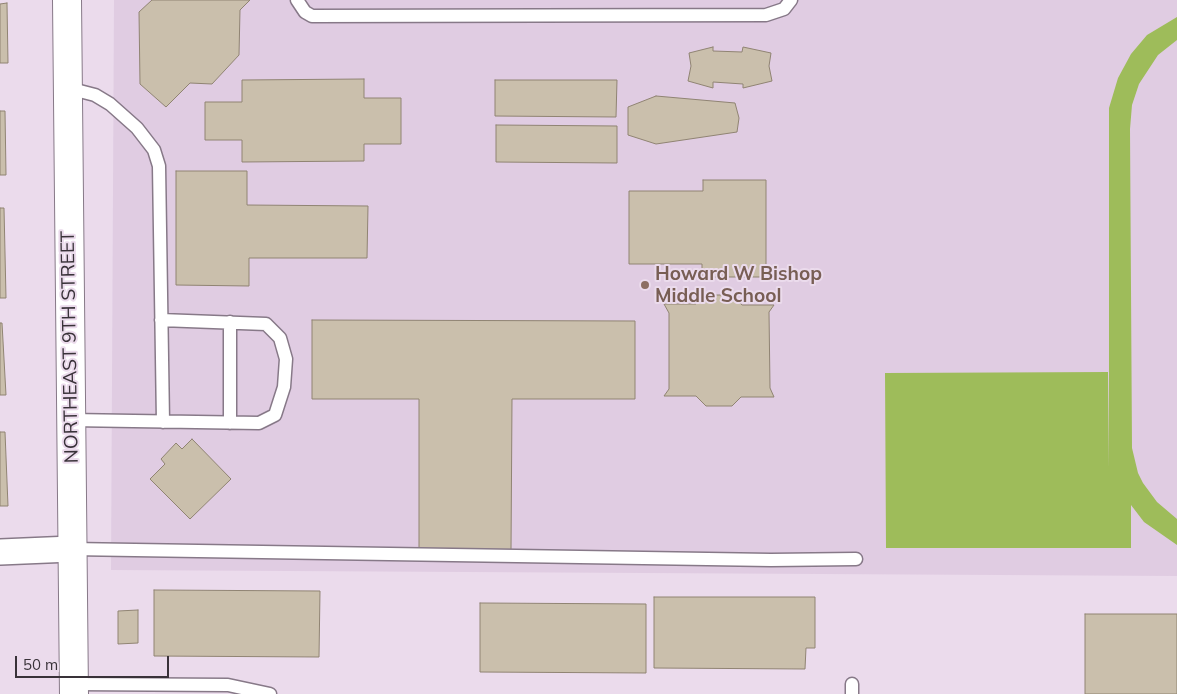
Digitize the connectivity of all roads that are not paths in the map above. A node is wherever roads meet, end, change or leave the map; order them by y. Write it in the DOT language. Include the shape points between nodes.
graph roads {
  1 [pos="67,0"];
  2 [pos="297,0"];
  3 [pos="791,0"];
  4 [pos="68,88"];
  5 [pos="161,320"];
  6 [pos="230,322"];
  7 [pos="71,420"];
  8 [pos="163,422"];
  9 [pos="230,423"];
  10 [pos="71,549"];
  11 [pos="0,552"];
  12 [pos="856,559"];
  13 [pos="74,689"];
  14 [pos="270,694"];
  1 -- 4 [label="street, NORTHEAST 9TH STREET"];
  2 -- 3 [label="lane" via="312,16 352,16 766,15 784,9"];
  4 -- 5 [label="lane" via="95,95 110,104 137,128 154,150 159,166"];
  4 -- 7 [label="street, NORTHEAST 9TH STREET"];
  5 -- 6 [label="lane"];
  5 -- 8 [label="lane"];
  6 -- 9 [label="lane"];
  6 -- 9 [label="lane" via="266,324 280,338 286,359 284,387 275,415 259,423"];
  7 -- 8 [label="lane"];
  7 -- 10 [label="street, NORTHEAST 9TH STREET"];
  8 -- 9 [label="lane"];
  10 -- 11 [label="street"];
  10 -- 12 [label="lane"];
  10 -- 13 [label="street, NORTHEAST 9TH STREET"];
  13 -- 14 [label="lane" via="228,685"];
}
